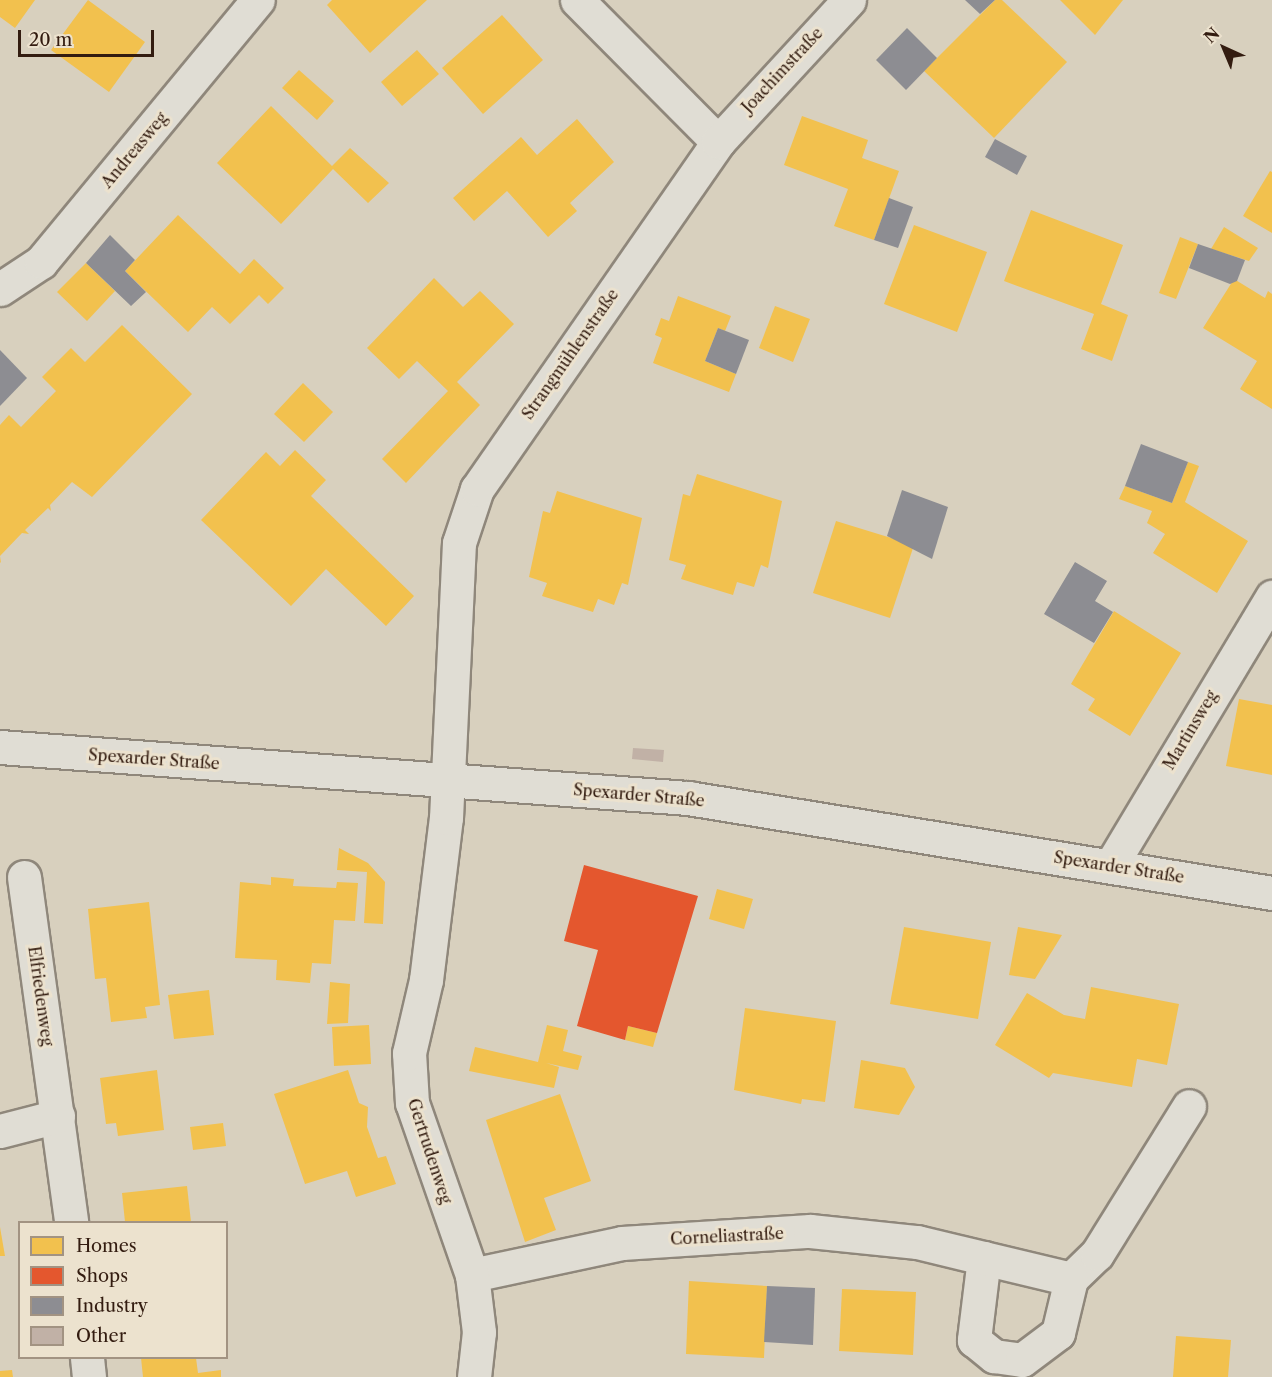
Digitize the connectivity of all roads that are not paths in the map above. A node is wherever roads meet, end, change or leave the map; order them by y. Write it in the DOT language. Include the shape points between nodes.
graph roads {
  1 [pos="258,0"];
  2 [pos="578,0"];
  3 [pos="849,0"];
  4 [pos="718,142"];
  5 [pos="0,289"];
  6 [pos="1272,597"];
  7 [pos="0,747"];
  8 [pos="449,780"];
  9 [pos="1111,865"];
  10 [pos="24,877"];
  11 [pos="1272,893"];
  12 [pos="1189,1106"];
  13 [pos="58,1116"];
  14 [pos="0,1131"];
  15 [pos="71,1221"];
  16 [pos="984,1258"];
  17 [pos="472,1275"];
  18 [pos="1071,1279"];
  19 [pos="87,1359"];
  20 [pos="89,1377"];
  21 [pos="474,1377"];
  1 -- 5 [label="street, Andreasweg" via="40,262"];
  2 -- 4 [label="street"];
  3 -- 4 [label="street, Joachimstraße"];
  4 -- 8 [label="street, Strangmühlenstraße" via="477,489 459,543"];
  6 -- 9 [label="street, Martinsweg"];
  7 -- 8 [label="street, Spexarder Straße"];
  8 -- 9 [label="street, Spexarder Straße" via="688,798"];
  8 -- 17 [label="street, Gertrudenweg" via="426,980 410,1063 412,1103"];
  9 -- 11 [label="street, Spexarder Straße"];
  10 -- 13 [label="street, Elfriedenweg"];
  12 -- 18 [label="street" via="1097,1254"];
  13 -- 14 [label="street"];
  13 -- 15 [label="street, Elfriedenweg"];
  16 -- 17 [label="street, Corneliastraße" via="917,1242 810,1231 622,1243"];
  16 -- 18 [label="street, Corneliastraße"];
  16 -- 18 [label="street" via="974,1340 994,1356 1022,1360 1058,1333"];
  17 -- 21 [label="street, Gertrudenweg" via="479,1332"];
  19 -- 20 [label="street"];
}
